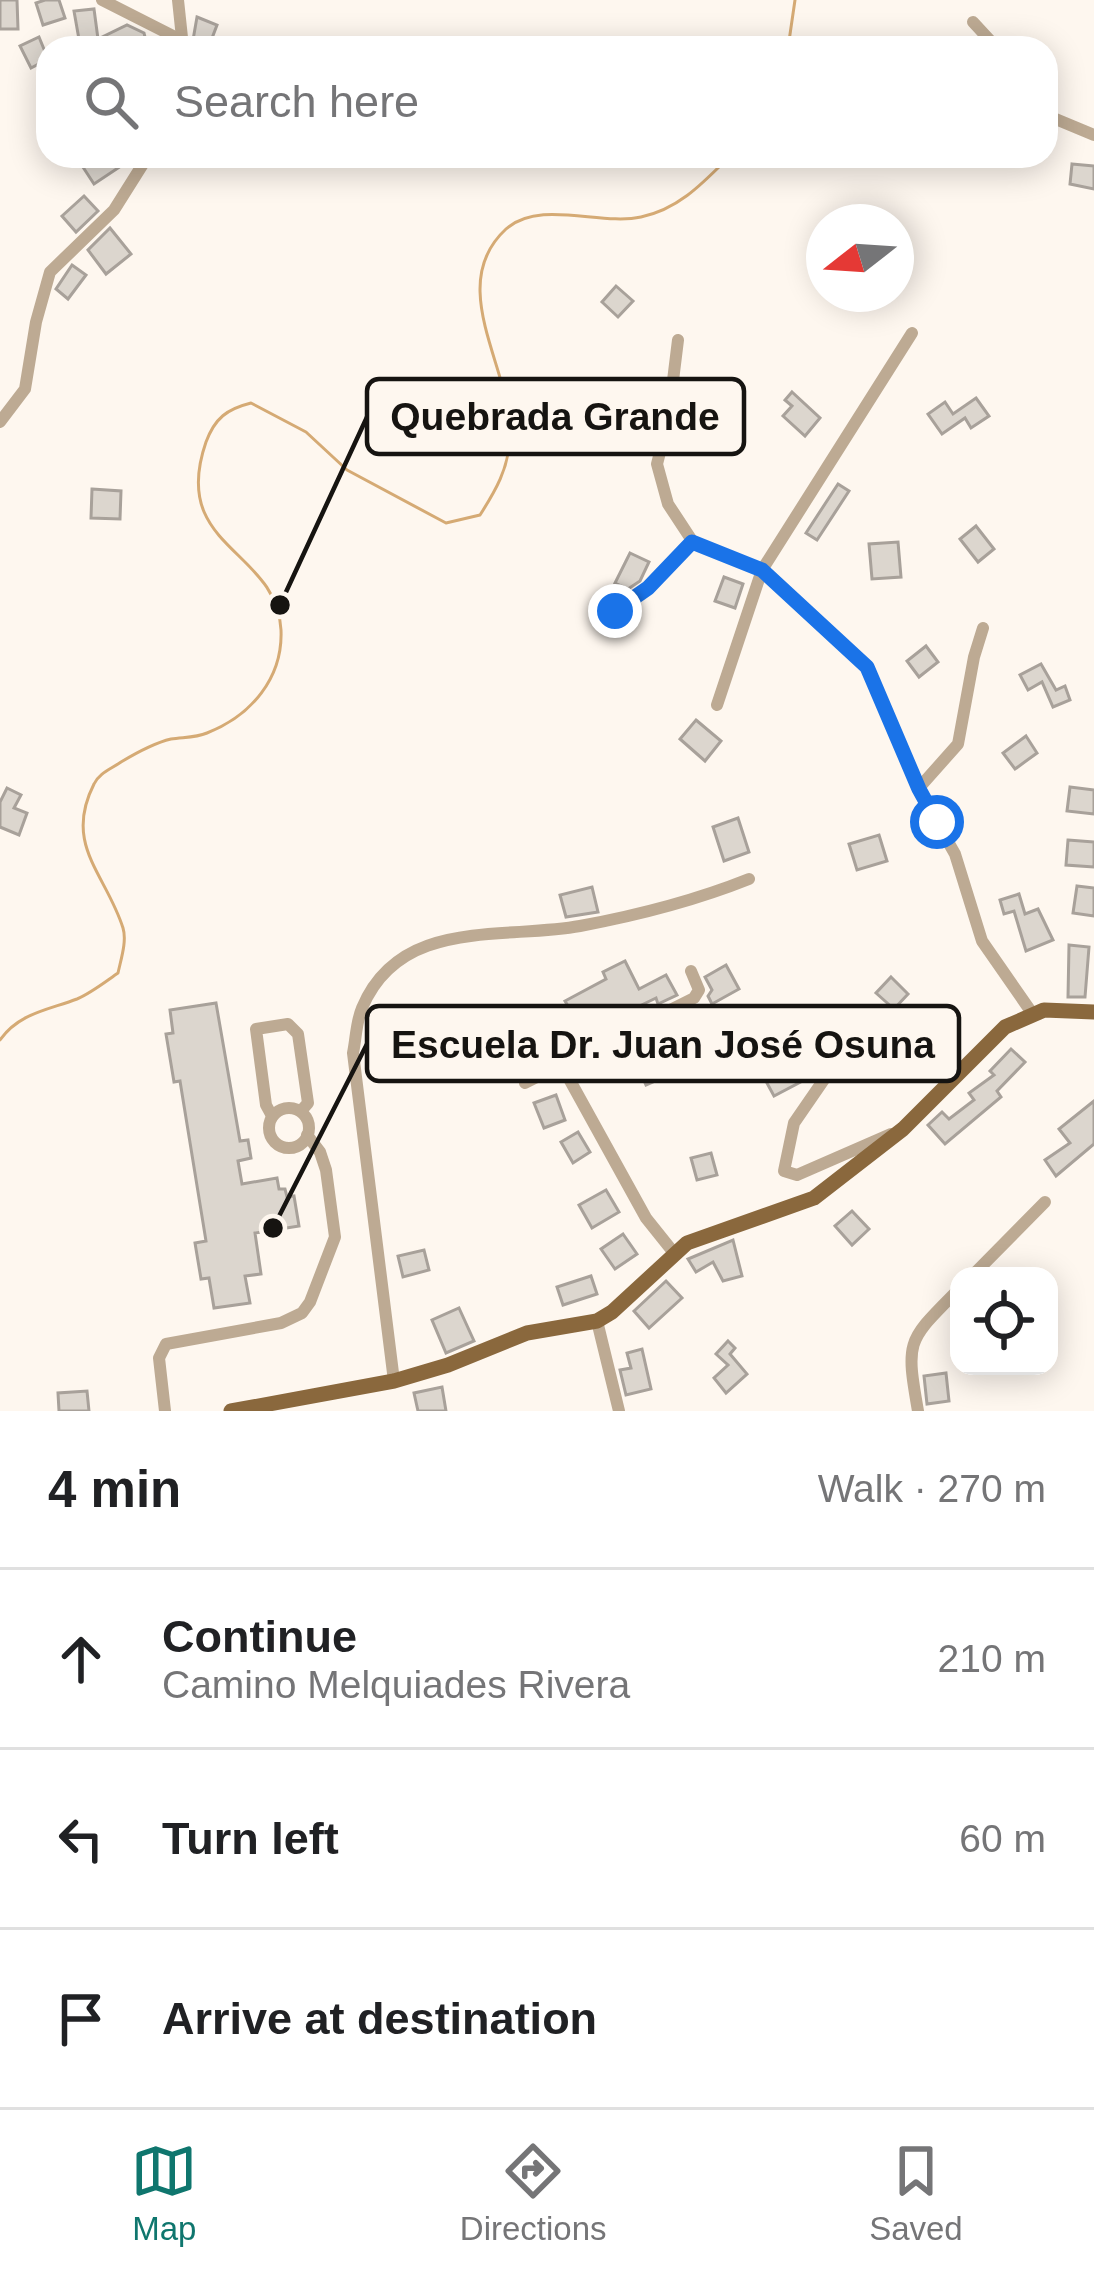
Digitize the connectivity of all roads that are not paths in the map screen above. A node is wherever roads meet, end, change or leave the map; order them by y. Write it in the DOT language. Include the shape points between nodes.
graph roads {
  1 [pos="101,0"];
  2 [pos="178,0"];
  3 [pos="973,22"];
  4 [pos="167,36"];
  5 [pos="182,36"];
  6 [pos="986,36"];
  7 [pos="1058,120"];
  8 [pos="1094,134"];
  9 [pos="140,168"];
  10 [pos="912,334"];
  11 [pos="678,340"];
  12 [pos="0,422"];
  13 [pos="692,542"];
  14 [pos="762,570"];
  15 [pos="615,611"];
  16 [pos="983,628"];
  17 [pos="718,705"];
  18 [pos="919,789"];
  19 [pos="748,879"];
  20 [pos="691,970"];
  21 [pos="1094,1012"];
  22 [pos="1032,1013"];
  23 [pos="856,1033"];
  24 [pos="562,1066"];
  25 [pos="525,1083"];
  26 [pos="301,1111"];
  27 [pos="272,1115"];
  28 [pos="903,1129"];
  29 [pos="307,1136"];
  30 [pos="1045,1202"];
  31 [pos="674,1253"];
  32 [pos="981,1267"];
  33 [pos="950,1298"];
  34 [pos="597,1321"];
  35 [pos="394,1381"];
  36 [pos="166,1411"];
  37 [pos="231,1411"];
  38 [pos="619,1411"];
  39 [pos="918,1411"];
  1 -- 4 [label="street"];
  2 -- 5 [label="street"];
  3 -- 6 [label="street"];
  7 -- 8 [label="street"];
  9 -- 12 [label="street" via="114,210 50,272 26,389"];
  10 -- 14 [label="street"];
  11 -- 13 [label="street" via="657,464 668,505"];
  13 -- 14 [label="street"];
  13 -- 15 [label="street"];
  14 -- 17 [label="street"];
  14 -- 18 [label="street" via="867,667"];
  16 -- 18 [label="street" via="958,744"];
  18 -- 22 [label="street" via="955,854 982,941"];
  19 -- 35 [label="street" via="688,903 576,927 444,938 403,957 374,987 360,1011 353,1053"];
  20 -- 24 [label="street" via="694,998"];
  21 -- 22 [label="main road"];
  22 -- 28 [label="main road" via="994,1036"];
  23 -- 28 [label="street" via="794,1123 784,1172"];
  24 -- 25 [label="street"];
  24 -- 31 [label="street" via="646,1218"];
  26 -- 27 [label="street"];
  26 -- 27 [label="street" via="308,1102 298,1034 287,1024 256,1029"];
  26 -- 29 [label="street"];
  27 -- 29 [label="street" via="277,1144 292,1148"];
  28 -- 31 [label="main road" via="814,1198 706,1233"];
  29 -- 36 [label="street" via="326,1170 335,1237 310,1303 281,1324 166,1344 159,1358"];
  30 -- 32 [label="street"];
  31 -- 34 [label="main road"];
  33 -- 39 [label="street" via="916,1333 909,1362"];
  34 -- 35 [label="main road" via="527,1333"];
  34 -- 38 [label="street"];
  35 -- 37 [label="main road"];
}
